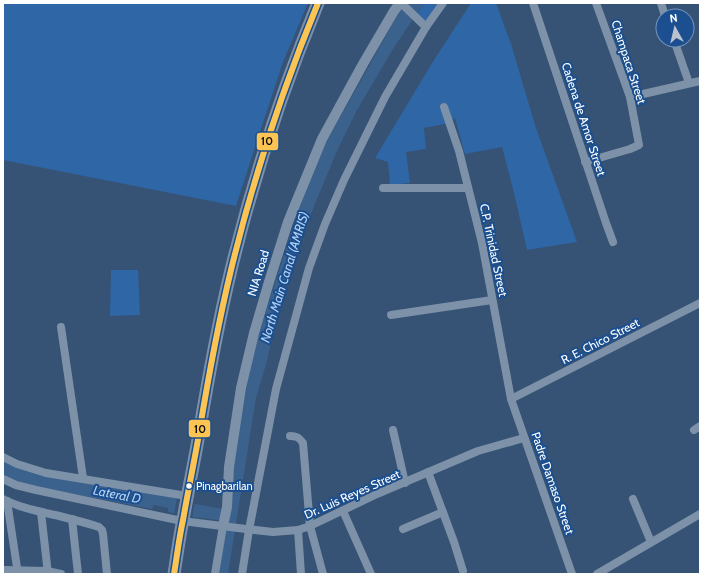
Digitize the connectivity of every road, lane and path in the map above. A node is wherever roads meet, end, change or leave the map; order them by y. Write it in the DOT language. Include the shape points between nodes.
graph roads {
  1 [pos="318,3"];
  2 [pos="443,3"];
  3 [pos="533,3"];
  4 [pos="596,3"];
  5 [pos="402,4"];
  6 [pos="426,27"];
  7 [pos="677,48"];
  8 [pos="700,81"];
  9 [pos="689,83"];
  10 [pos="630,97"];
  11 [pos="444,107"];
  12 [pos="585,162"];
  13 [pos="383,188"];
  14 [pos="468,188"];
  15 [pos="613,242"];
  16 [pos="492,300"];
  17 [pos="700,303"];
  18 [pos="391,315"];
  19 [pos="61,327"];
  20 [pos="511,399"];
  21 [pos="393,430"];
  22 [pos="290,436"];
  23 [pos="524,438"];
  24 [pos="3,457"];
  25 [pos="428,472"];
  26 [pos="83,478"];
  27 [pos="3,479"];
  28 [pos="405,483"];
  29 [pos="187,498"];
  30 [pos="633,499"];
  31 [pos="5,500"];
  32 [pos="343,511"];
  33 [pos="41,512"];
  34 [pos="443,512"];
  35 [pos="700,514"];
  36 [pos="183,518"];
  37 [pos="72,519"];
  38 [pos="227,526"];
  39 [pos="310,526"];
  40 [pos="403,529"];
  41 [pos="249,530"];
  42 [pos="298,530"];
  43 [pos="651,542"];
  44 [pos="3,570"];
  45 [pos="463,571"];
  46 [pos="18,572"];
  47 [pos="48,572"];
  48 [pos="61,574"];
  49 [pos="78,574"];
  50 [pos="107,574"];
  51 [pos="174,574"];
  52 [pos="215,574"];
  53 [pos="242,574"];
  54 [pos="301,574"];
  55 [pos="323,574"];
  56 [pos="370,574"];
  57 [pos="572,574"];
  58 [pos="597,574"];
  1 -- 29 [label="highway" via="280,100 246,212 231,269"];
  2 -- 6 [label="street"];
  3 -- 12 [label="street, Cadena de Amor Street"];
  4 -- 10 [label="street, Champaca Street"];
  5 -- 6 [label="street"];
  5 -- 38 [label="street, NIA Road" via="394,11 322,140 288,222 254,333 241,388 229,467"];
  6 -- 41 [label="street" via="385,97 347,174 309,268 276,389"];
  7 -- 9 [label="street"];
  8 -- 9 [label="street"];
  9 -- 10 [label="street"];
  10 -- 12 [label="street, Champaca Street" via="640,145"];
  11 -- 14 [label="street, C.P. Trinidad Street"];
  12 -- 15 [label="street, Cadena de Amor Street"];
  13 -- 14 [label="street"];
  14 -- 16 [label="street, C.P. Trinidad Street"];
  16 -- 18 [label="street"];
  16 -- 20 [label="street, C.P. Trinidad Street"];
  17 -- 20 [label="street, R. E. Chico Street"];
  19 -- 26 [label="street"];
  20 -- 23 [label="street, Padre Damaso Street"];
  21 -- 28 [label="street"];
  22 -- 39 [label="street" via="297,436 303,443"];
  23 -- 25 [label="street, Dr. Luis Reyes Street" via="478,451"];
  23 -- 57 [label="street, Padre Damaso Street"];
  24 -- 26 [label="street" via="31,469"];
  25 -- 28 [label="street, Dr. Luis Reyes Street"];
  25 -- 34 [label="street"];
  26 -- 29 [label="street"];
  27 -- 36 [label="street" via="36,490"];
  28 -- 32 [label="street, Dr. Luis Reyes Street"];
  29 -- 36 [label="highway"];
  30 -- 43 [label="street"];
  31 -- 33 [label="street"];
  31 -- 46 [label="street"];
  32 -- 39 [label="street, Dr. Luis Reyes Street"];
  32 -- 56 [label="street"];
  33 -- 37 [label="street"];
  33 -- 47 [label="street"];
  34 -- 40 [label="street"];
  34 -- 45 [label="street"];
  35 -- 43 [label="street"];
  36 -- 38 [label="street, Dr. Luis Reyes Street"];
  36 -- 51 [label="highway"];
  37 -- 49 [label="street"];
  37 -- 50 [label="street" via="102,530"];
  38 -- 41 [label="street, Dr. Luis Reyes Street"];
  38 -- 52 [label="street, NIA Road"];
  39 -- 42 [label="street, Dr. Luis Reyes Street"];
  39 -- 55 [label="street"];
  41 -- 42 [label="street, Dr. Luis Reyes Street"];
  41 -- 53 [label="street"];
  42 -- 54 [label="street"];
  43 -- 58 [label="street"];
  44 -- 46 [label="street"];
  46 -- 47 [label="street"];
  47 -- 48 [label="street"];
}
